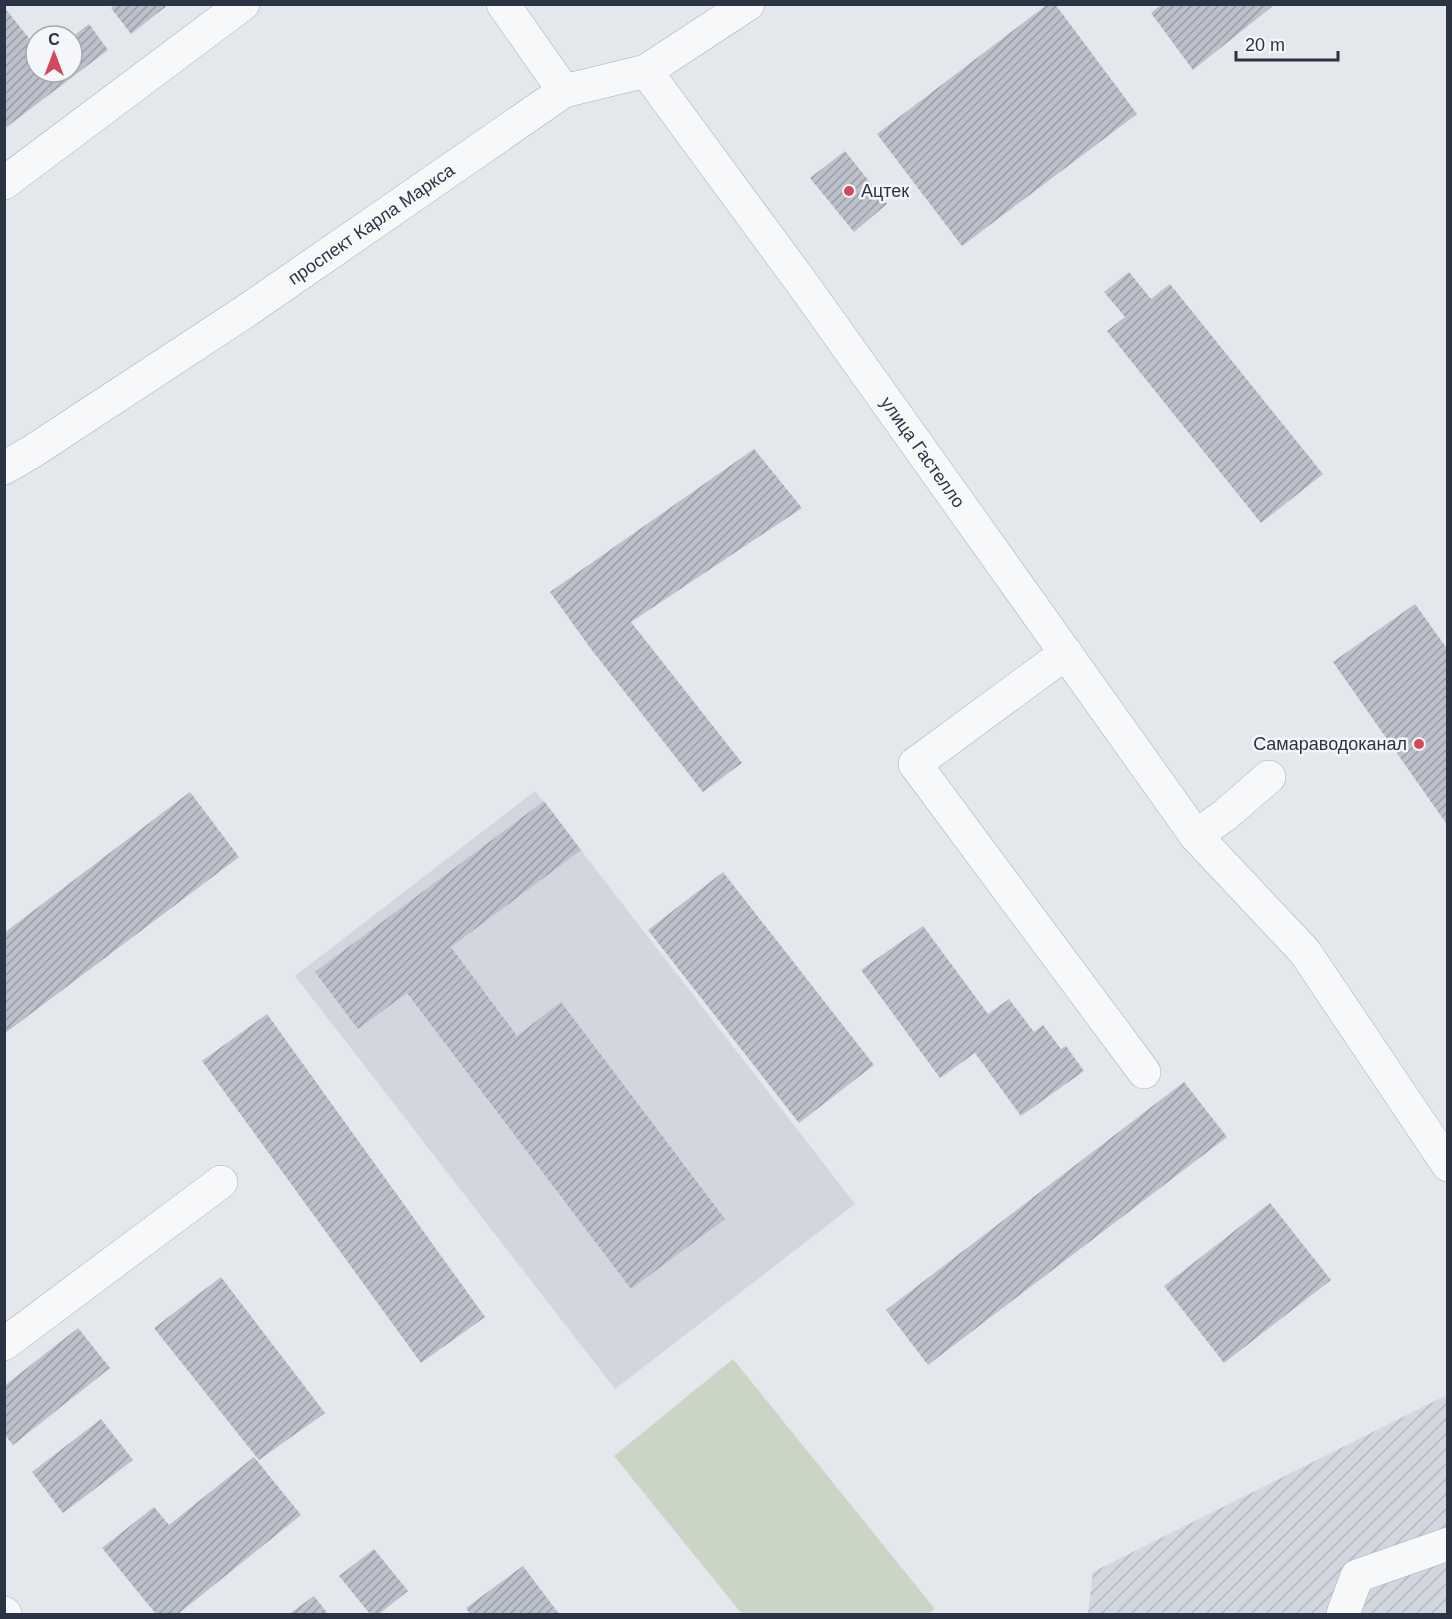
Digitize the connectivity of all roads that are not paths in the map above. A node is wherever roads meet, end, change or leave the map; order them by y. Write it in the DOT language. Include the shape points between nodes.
graph roads {
  1 [pos="243,4"];
  2 [pos="503,4"];
  3 [pos="748,4"];
  4 [pos="646,71"];
  5 [pos="564,91"];
  6 [pos="4,183"];
  7 [pos="4,468"];
  8 [pos="1066,653"];
  9 [pos="1269,777"];
  10 [pos="1197,836"];
  11 [pos="1144,1072"];
  12 [pos="1448,1165"];
  13 [pos="221,1182"];
  14 [pos="4,1344"];
  15 [pos="1448,1544"];
  16 [pos="1343,1614"];
  1 -- 6 [label="street"];
  2 -- 5 [label="street"];
  3 -- 4 [label="street, проспект Карла Маркса"];
  4 -- 5 [label="street, проспект Карла Маркса"];
  4 -- 8 [label="street, улица Гастелло"];
  5 -- 7 [label="street, проспект Карла Маркса" via="249,309"];
  8 -- 10 [label="street, улица Гастелло"];
  8 -- 11 [label="street" via="915,764"];
  9 -- 10 [label="street"];
  10 -- 12 [label="street, улица Гастелло" via="1305,952"];
  13 -- 14 [label="street"];
  15 -- 16 [label="street" via="1357,1576"];
}
